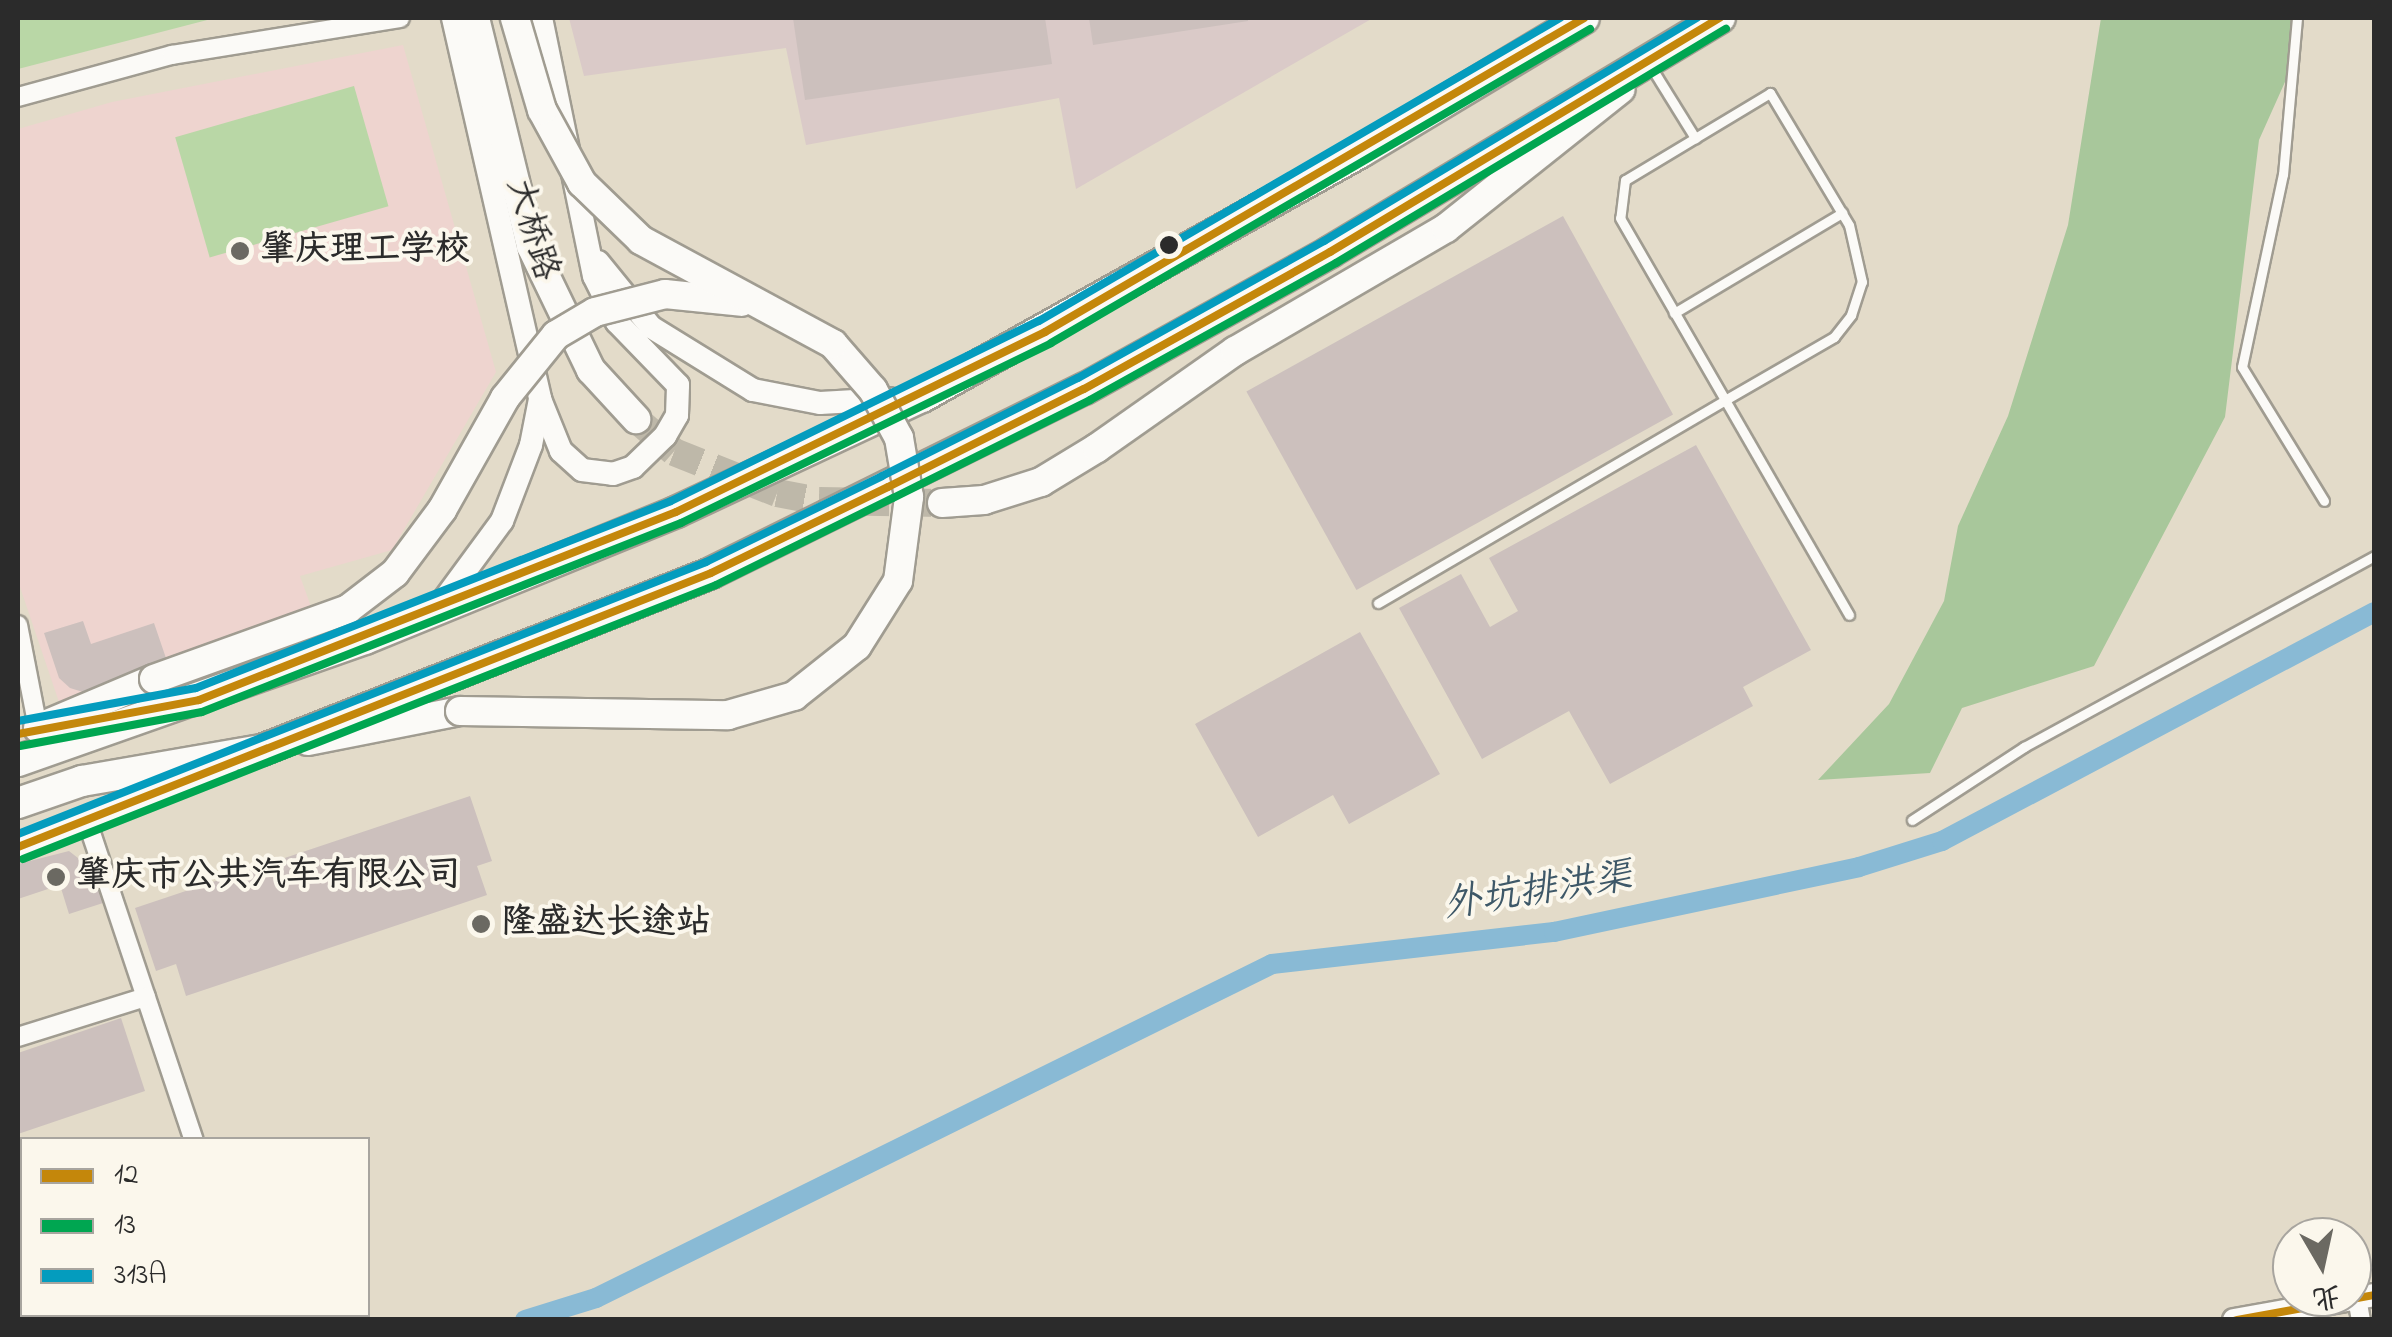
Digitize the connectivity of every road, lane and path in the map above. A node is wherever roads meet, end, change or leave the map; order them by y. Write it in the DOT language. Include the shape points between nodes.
graph roads {
  1 [pos="400,18"];
  2 [pos="453,18"];
  3 [pos="474,18"];
  4 [pos="515,18"];
  5 [pos="541,18"];
  6 [pos="1584,18"];
  7 [pos="1720,18"];
  8 [pos="2298,18"];
  9 [pos="1650,64"];
  10 [pos="18,97"];
  11 [pos="1695,138"];
  12 [pos="1842,213"];
  13 [pos="583,244"];
  14 [pos="1674,312"];
  15 [pos="787,314"];
  16 [pos="922,397"];
  17 [pos="540,399"];
  18 [pos="1725,400"];
  19 [pos="636,419"];
  20 [pos="2324,501"];
  21 [pos="942,504"];
  22 [pos="2374,556"];
  23 [pos="1378,603"];
  24 [pos="437,609"];
  25 [pos="1848,615"];
  26 [pos="18,626"];
  27 [pos="199,700"];
  28 [pos="28,731"];
  29 [pos="262,750"];
  30 [pos="18,760"];
  31 [pos="18,803"];
  32 [pos="1912,820"];
  33 [pos="88,824"];
  34 [pos="18,846"];
  35 [pos="146,997"];
  36 [pos="18,1037"];
  37 [pos="193,1137"];
  38 [pos="2272,1315"];
  39 [pos="2234,1320"];
  1 -- 10 [label="street" via="172,56"];
  2 -- 17 [label="street"];
  3 -- 19 [label="main road, 大桥路" via="537,261 591,370"];
  4 -- 15 [label="main road, bridge" via="542,110 582,183 642,240"];
  5 -- 13 [label="street"];
  6 -- 16 [label="highway" via="1361,152"];
  7 -- 9 [label="highway"];
  8 -- 20 [label="lane" via="2283,174 2242,366"];
  9 -- 11 [label="lane"];
  9 -- 21 [label="main road" via="1446,228 1234,352 1097,448 1041,482 984,500"];
  9 -- 29 [label="highway" via="1084,390 888,487 711,573"];
  11 -- 12 [label="lane" via="1770,93"];
  11 -- 14 [label="lane" via="1624,180 1620,218"];
  12 -- 14 [label="lane"];
  12 -- 18 [label="lane" via="1862,282 1852,315 1834,337"];
  13 -- 16 [label="street" via="651,327 753,390 820,404"];
  13 -- 17 [label="street" via="617,322 678,385 677,415 649,454 613,474 582,470 561,451"];
  14 -- 18 [label="lane"];
  15 -- 28 [label="main road, bridge" via="723,298 665,294 595,312 536,355 442,510 395,573 348,609"];
  15 -- 29 [label="main road, bridge" via="833,344 873,390 899,438 908,496 898,581 856,646 794,696 728,715 460,711"];
  16 -- 24 [label="highway" via="676,512"];
  17 -- 24 [label="street" via="509,507"];
  18 -- 23 [label="lane"];
  18 -- 25 [label="lane"];
  22 -- 32 [label="lane" via="2024,747"];
  24 -- 27 [label="highway"];
  26 -- 28 [label="street"];
  27 -- 28 [label="street"];
  27 -- 30 [label="highway"];
  29 -- 31 [label="highway" via="82,781"];
  29 -- 33 [label="street"];
  33 -- 34 [label="street"];
  33 -- 35 [label="street"];
  35 -- 36 [label="street"];
  35 -- 37 [label="street"];
  38 -- 39 [label="street"];
}
